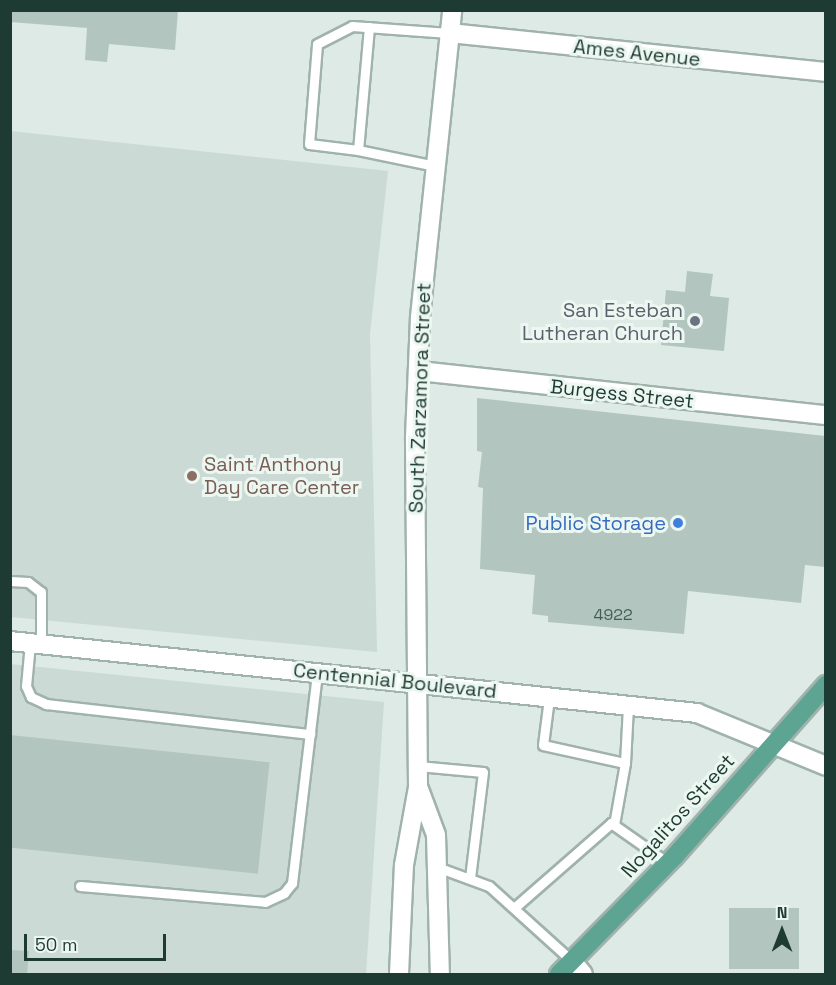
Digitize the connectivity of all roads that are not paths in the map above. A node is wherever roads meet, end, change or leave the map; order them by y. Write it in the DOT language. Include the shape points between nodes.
graph roads {
  1 [pos="452,10"];
  2 [pos="369,27"];
  3 [pos="449,33"];
  4 [pos="825,72"];
  5 [pos="358,150"];
  6 [pos="435,166"];
  7 [pos="419,371"];
  8 [pos="825,415"];
  9 [pos="10,581"];
  10 [pos="10,641"];
  11 [pos="36,643"];
  12 [pos="317,673"];
  13 [pos="418,684"];
  14 [pos="825,685"];
  15 [pos="549,698"];
  16 [pos="628,706"];
  17 [pos="310,734"];
  18 [pos="773,745"];
  19 [pos="626,763"];
  20 [pos="418,765"];
  21 [pos="825,766"];
  22 [pos="418,787"];
  23 [pos="614,825"];
  24 [pos="668,863"];
  25 [pos="437,867"];
  26 [pos="470,878"];
  27 [pos="80,886"];
  28 [pos="514,908"];
  29 [pos="577,968"];
  30 [pos="399,975"];
  31 [pos="440,975"];
  32 [pos="559,975"];
  1 -- 3 [label="street, South Zarzamora Street"];
  2 -- 3 [label="lane"];
  2 -- 5 [label="lane"];
  2 -- 5 [label="lane" via="338,30 317,44 309,144"];
  3 -- 4 [label="street, Ames Avenue"];
  3 -- 6 [label="street, South Zarzamora Street"];
  5 -- 6 [label="lane"];
  6 -- 7 [label="street, South Zarzamora Street"];
  7 -- 8 [label="street, Burgess Street"];
  7 -- 13 [label="street, South Zarzamora Street"];
  9 -- 11 [label="lane" via="28,582 41,592"];
  10 -- 11 [label="street, Centennial Boulevard"];
  11 -- 12 [label="street, Centennial Boulevard"];
  11 -- 17 [label="lane" via="26,686 31,697 46,704"];
  12 -- 13 [label="street, Centennial Boulevard"];
  12 -- 17 [label="lane"];
  13 -- 15 [label="street, Centennial Boulevard"];
  13 -- 20 [label="street, South Zarzamora Street"];
  14 -- 18 [label="main road, Nogalitos Street"];
  15 -- 16 [label="street, Centennial Boulevard"];
  15 -- 19 [label="lane" via="543,745"];
  16 -- 18 [label="street, Centennial Boulevard" via="697,713"];
  16 -- 19 [label="lane"];
  17 -- 27 [label="lane" via="292,883 284,893 265,902"];
  18 -- 21 [label="street, Centennial Boulevard"];
  18 -- 24 [label="main road, Nogalitos Street"];
  19 -- 23 [label="lane"];
  20 -- 22 [label="street, South Zarzamora Street"];
  20 -- 26 [label="lane" via="483,772"];
  22 -- 25 [label="street, South Zarzamora Street" via="436,835"];
  22 -- 30 [label="street, South Zarzamora Street" via="404,865"];
  23 -- 24 [label="lane"];
  23 -- 28 [label="lane"];
  24 -- 29 [label="main road, Nogalitos Street"];
  25 -- 26 [label="lane"];
  25 -- 31 [label="street, South Zarzamora Street"];
  26 -- 28 [label="lane" via="489,886"];
  28 -- 29 [label="lane"];
  29 -- 32 [label="main road, Nogalitos Street"];
}
